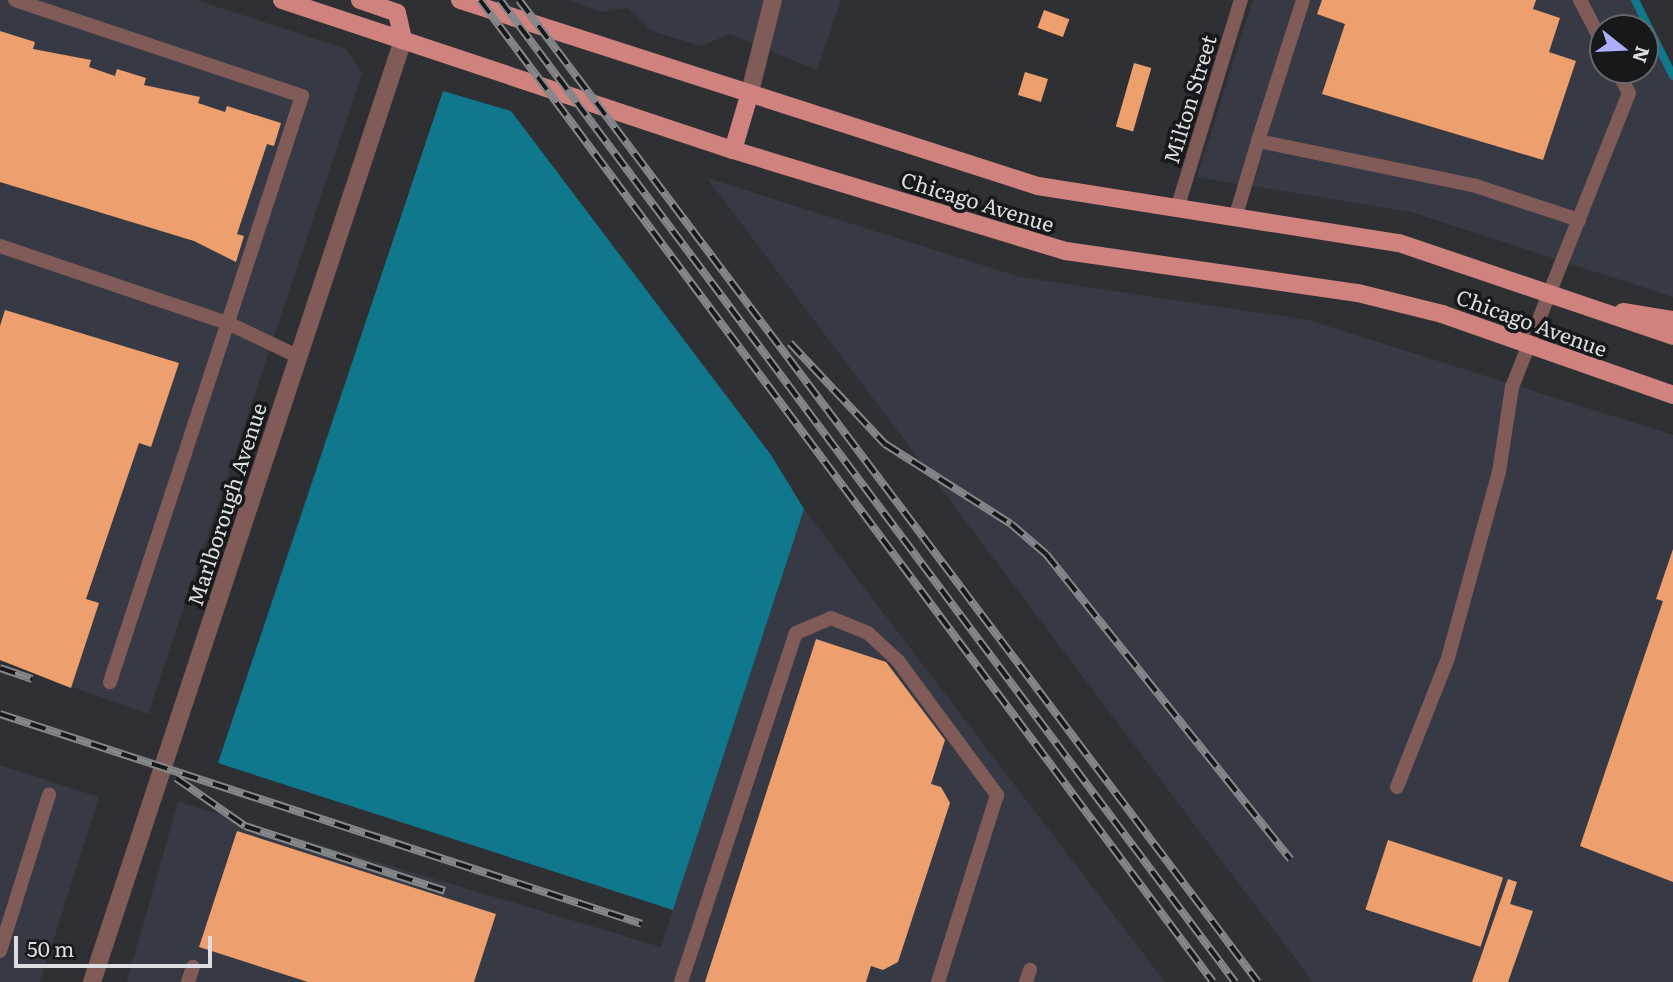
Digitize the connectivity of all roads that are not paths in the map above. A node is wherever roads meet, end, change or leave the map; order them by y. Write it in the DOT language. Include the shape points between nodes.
graph roads {
  1 [pos="15,0"];
  2 [pos="282,0"];
  3 [pos="360,0"];
  4 [pos="460,0"];
  5 [pos="773,0"];
  6 [pos="1241,0"];
  7 [pos="1303,0"];
  8 [pos="1580,0"];
  9 [pos="1589,17"];
  10 [pos="403,40"];
  11 [pos="1624,84"];
  12 [pos="749,96"];
  13 [pos="1258,141"];
  14 [pos="733,150"];
  15 [pos="1177,209"];
  16 [pos="1236,215"];
  17 [pos="1579,220"];
  18 [pos="0,246"];
  19 [pos="1551,292"];
  20 [pos="1605,312"];
  21 [pos="1673,320"];
  22 [pos="228,323"];
  23 [pos="1673,337"];
  24 [pos="1531,344"];
  25 [pos="299,357"];
  26 [pos="1673,395"];
  27 [pos="110,682"];
  28 [pos="1397,787"];
  29 [pos="49,795"];
  30 [pos="0,951"];
  31 [pos="193,967"];
  32 [pos="92,982"];
  33 [pos="188,982"];
  34 [pos="681,982"];
  35 [pos="938,982"];
  1 -- 22 [label="lane" via="302,96"];
  2 -- 10 [label="main road, Chicago Avenue"];
  3 -- 10 [label="main road" via="397,13"];
  4 -- 12 [label="main road, Chicago Avenue"];
  5 -- 12 [label="street"];
  6 -- 15 [label="lane, Milton Street"];
  7 -- 13 [label="lane"];
  8 -- 9 [label="lane"];
  10 -- 14 [label="main road, Chicago Avenue"];
  10 -- 25 [label="street, Marlborough Avenue"];
  11 -- 17 [label="lane" via="1629,93"];
  12 -- 14 [label="main road"];
  12 -- 15 [label="main road, Chicago Avenue" via="1038,186"];
  13 -- 16 [label="lane"];
  13 -- 17 [label="lane" via="1473,185"];
  14 -- 24 [label="main road, Chicago Avenue" via="1066,251 1358,293"];
  15 -- 16 [label="main road, Chicago Avenue"];
  16 -- 19 [label="main road, Chicago Avenue" via="1399,243"];
  17 -- 19 [label="lane"];
  18 -- 22 [label="lane"];
  19 -- 20 [label="main road, Chicago Avenue"];
  19 -- 24 [label="lane"];
  20 -- 21 [label="main road"];
  20 -- 23 [label="main road, Chicago Avenue"];
  22 -- 25 [label="lane"];
  22 -- 27 [label="lane"];
  24 -- 26 [label="main road, Chicago Avenue"];
  24 -- 28 [label="lane" via="1512,387 1499,472 1448,658"];
  25 -- 32 [label="street, Marlborough Avenue"];
  29 -- 30 [label="lane"];
  31 -- 33 [label="lane"];
  34 -- 35 [label="lane" via="796,633 831,618 868,634 898,660 997,795"];
}
